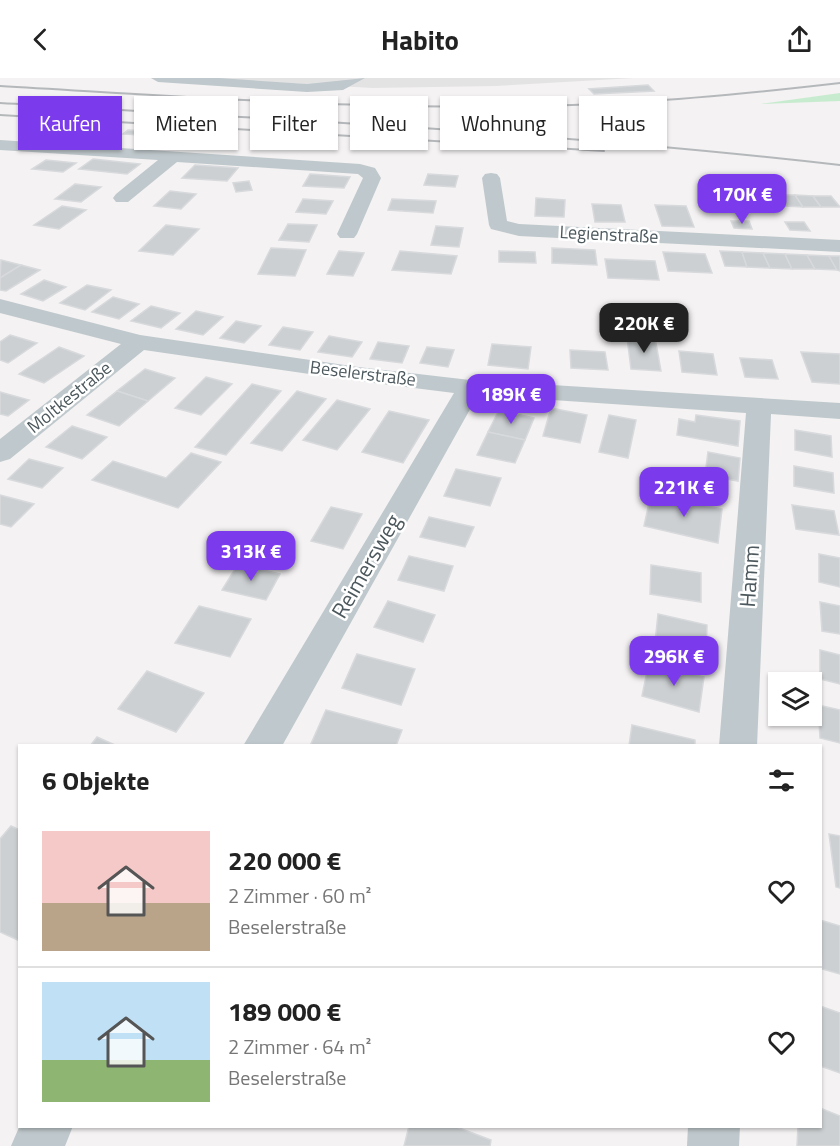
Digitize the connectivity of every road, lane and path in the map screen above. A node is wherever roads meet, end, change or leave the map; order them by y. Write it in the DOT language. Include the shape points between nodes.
graph roads {
  1 [pos="158,78"];
  2 [pos="358,78"];
  3 [pos="0,145"];
  4 [pos="174,156"];
  5 [pos="491,178"];
  6 [pos="122,198"];
  7 [pos="347,234"];
  8 [pos="840,246"];
  9 [pos="0,306"];
  10 [pos="139,342"];
  11 [pos="470,387"];
  12 [pos="759,407"];
  13 [pos="840,411"];
  14 [pos="0,453"];
  15 [pos="263,744"];
  16 [pos="738,744"];
  17 [pos="46,1128"];
  18 [pos="714,1128"];
  19 [pos="37,1146"];
  20 [pos="713,1146"];
  1 -- 2 [label="street" via="307,88 343,86"];
  3 -- 4 [label="street"];
  4 -- 6 [label="street"];
  4 -- 7 [label="street" via="369,172 372,178"];
  5 -- 8 [label="street, Legienstraße" via="498,225 519,230"];
  9 -- 10 [label="street, Beselerstraße"];
  10 -- 11 [label="street, Beselerstraße"];
  10 -- 14 [label="street, Moltkestraße"];
  11 -- 12 [label="street, Beselerstraße"];
  11 -- 15 [label="street, Reimersweg"];
  12 -- 13 [label="street, Beselerstraße"];
  12 -- 16 [label="street, Hamm"];
  17 -- 19 [label="street"];
  18 -- 20 [label="street"];
}
